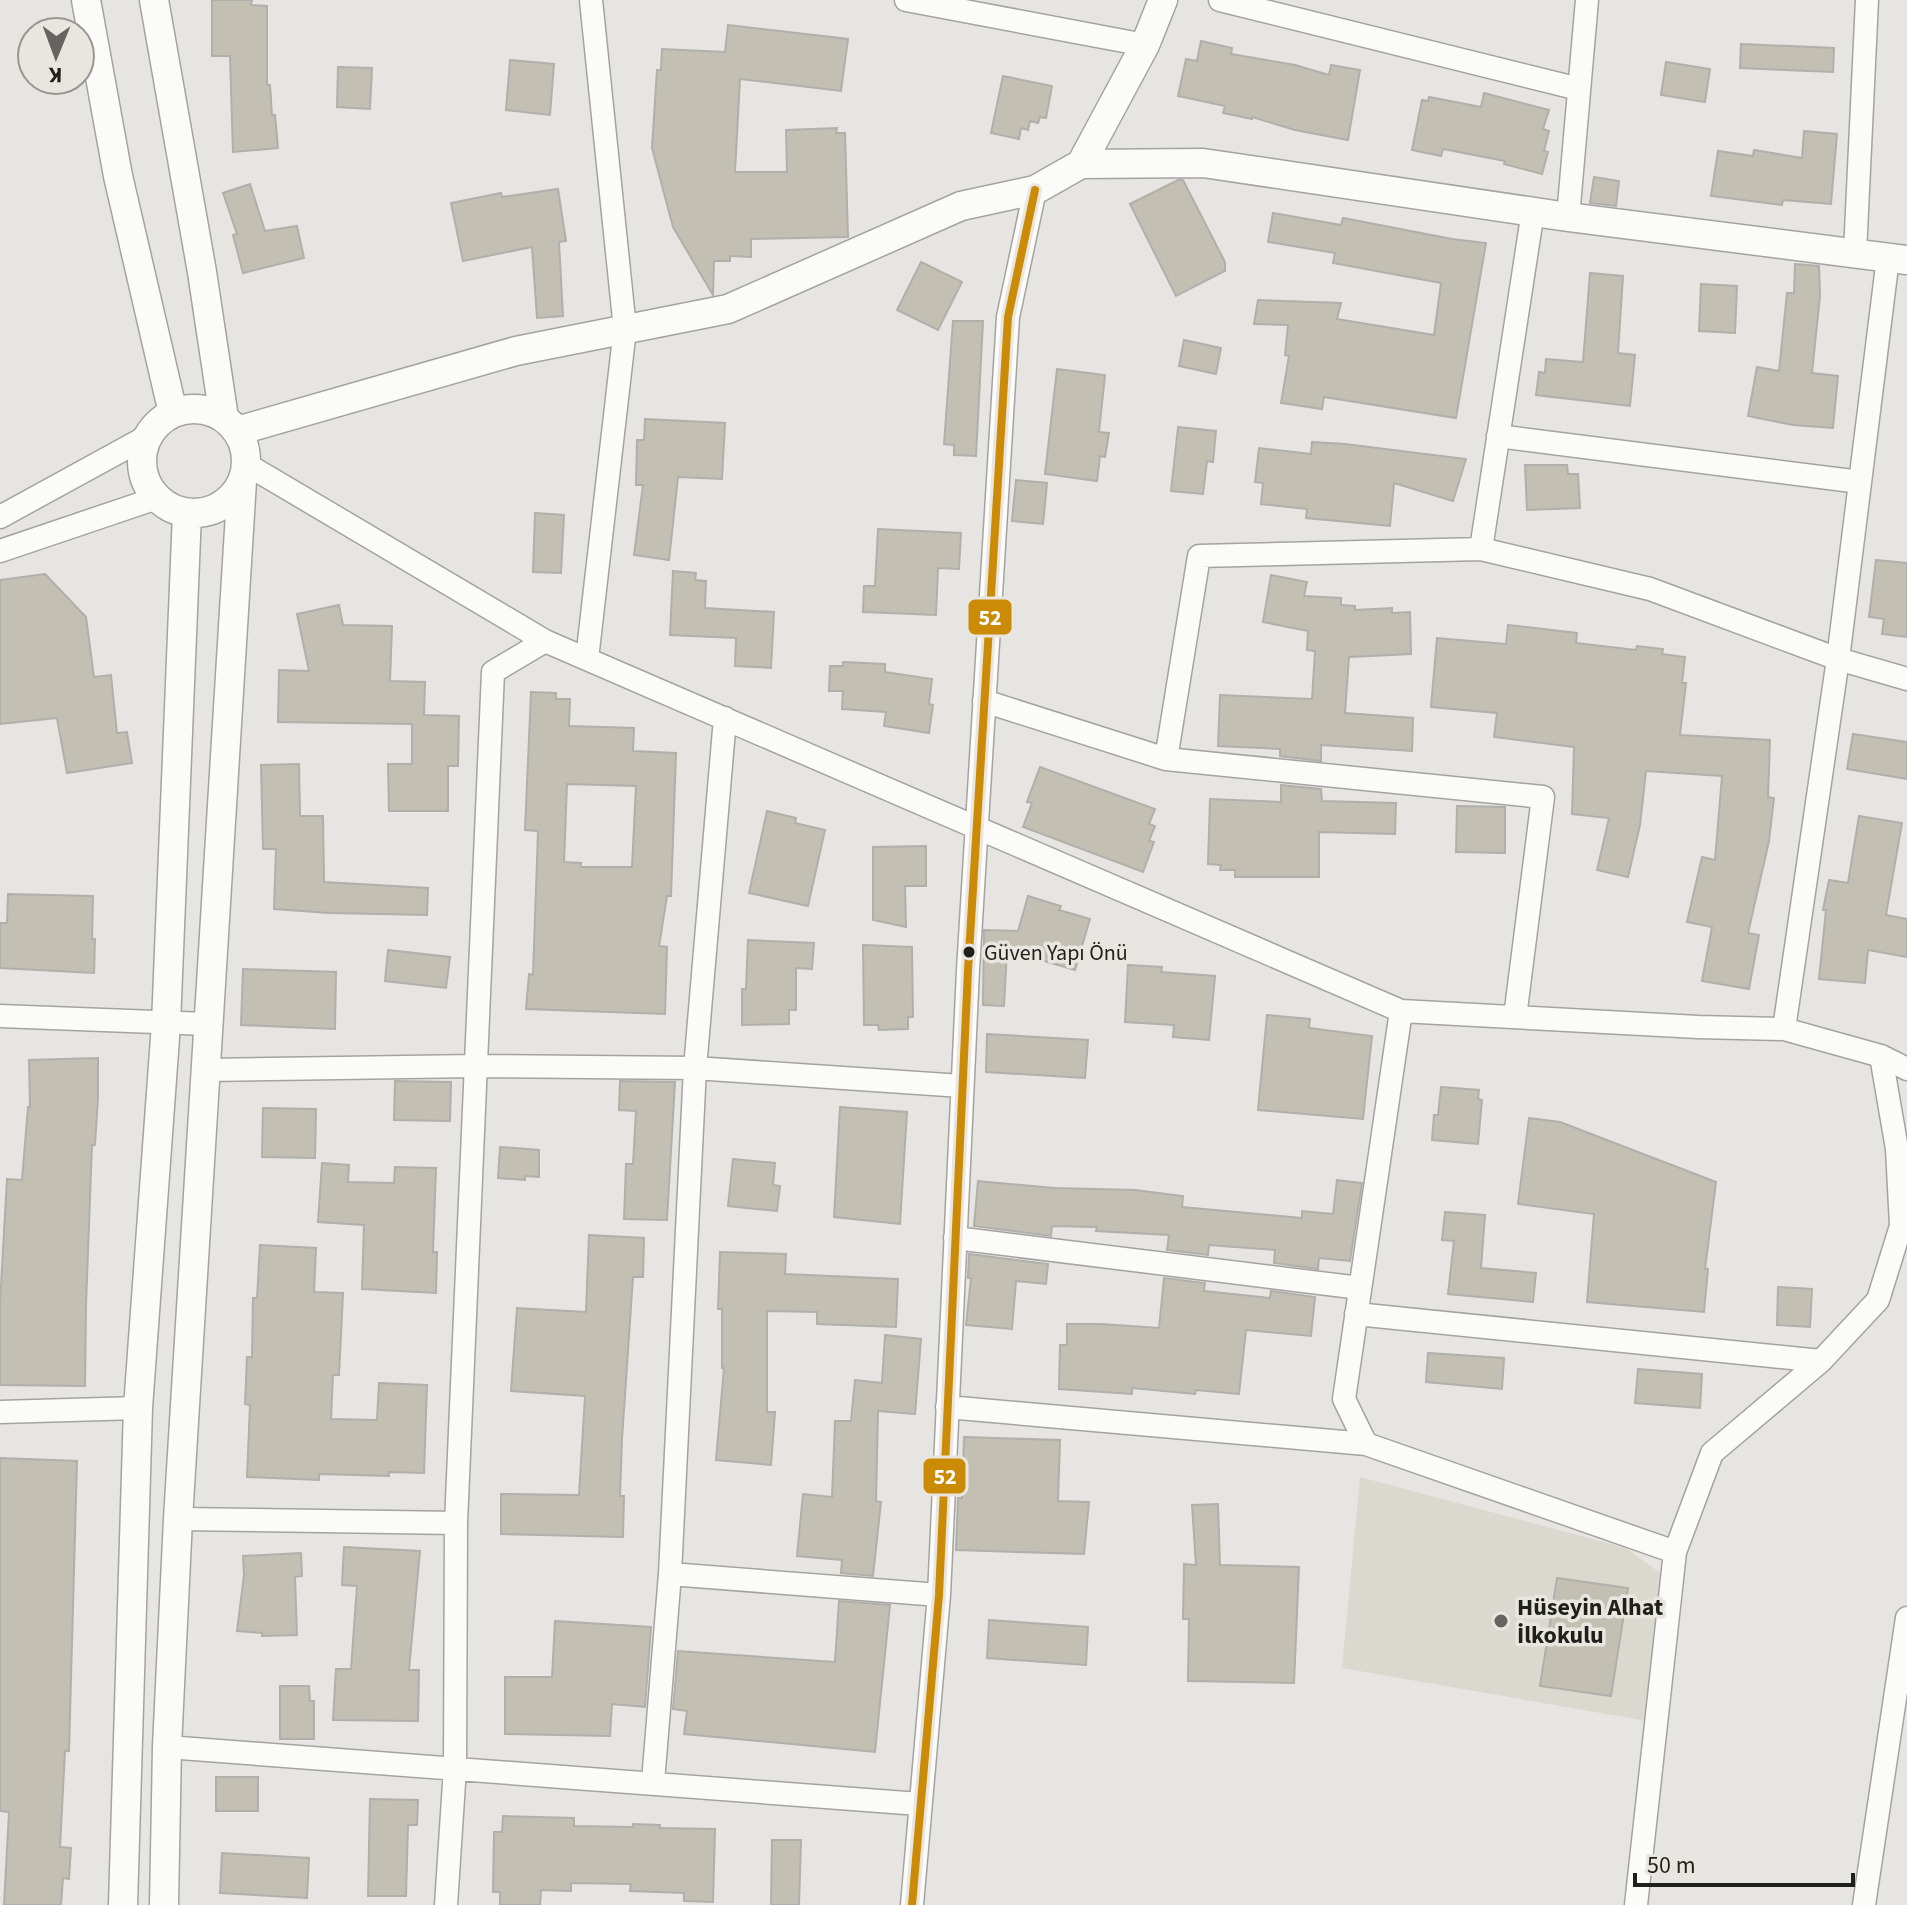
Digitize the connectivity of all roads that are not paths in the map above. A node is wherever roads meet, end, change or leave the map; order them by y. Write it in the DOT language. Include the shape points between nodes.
graph roads {
  1 [pos="86,0"];
  2 [pos="154,0"];
  3 [pos="591,0"];
  4 [pos="906,0"];
  5 [pos="1163,0"];
  6 [pos="1220,0"];
  7 [pos="1587,0"];
  8 [pos="1867,0"];
  9 [pos="1145,45"];
  10 [pos="1579,89"];
  11 [pos="1081,164"];
  12 [pos="1035,190"];
  13 [pos="1533,211"];
  14 [pos="1568,217"];
  15 [pos="1855,253"];
  16 [pos="1898,259"];
  17 [pos="625,329"];
  18 [pos="173,413"];
  19 [pos="230,425"];
  20 [pos="148,436"];
  21 [pos="1498,436"];
  22 [pos="244,473"];
  23 [pos="1860,482"];
  24 [pos="157,498"];
  25 [pos="187,513"];
  26 [pos="0,517"];
  27 [pos="1481,549"];
  28 [pos="0,551"];
  29 [pos="545,641"];
  30 [pos="587,659"];
  31 [pos="1838,659"];
  32 [pos="1907,679"];
  33 [pos="984,701"];
  34 [pos="725,718"];
  35 [pos="1166,759"];
  36 [pos="977,827"];
  37 [pos="1401,1011"];
  38 [pos="0,1016"];
  39 [pos="1515,1017"];
  40 [pos="166,1024"];
  41 [pos="207,1024"];
  42 [pos="1784,1029"];
  43 [pos="1881,1056"];
  44 [pos="474,1066"];
  45 [pos="695,1068"];
  46 [pos="1907,1069"];
  47 [pos="206,1070"];
  48 [pos="962,1086"];
  49 [pos="1904,1228"];
  50 [pos="955,1238"];
  51 [pos="1360,1288"];
  52 [pos="1356,1314"];
  53 [pos="1821,1361"];
  54 [pos="947,1407"];
  55 [pos="138,1408"];
  56 [pos="0,1412"];
  57 [pos="1366,1444"];
  58 [pos="178,1519"];
  59 [pos="456,1523"];
  60 [pos="1675,1552"];
  61 [pos="670,1574"];
  62 [pos="939,1595"];
  63 [pos="1907,1618"];
  64 [pos="167,1747"];
  65 [pos="455,1768"];
  66 [pos="653,1782"];
  67 [pos="919,1804"];
  68 [pos="123,1905"];
  69 [pos="164,1905"];
  70 [pos="446,1905"];
  71 [pos="912,1905"];
  72 [pos="1636,1905"];
  73 [pos="1864,1905"];
  1 -- 18 [label="street" via="118,176"];
  2 -- 19 [label="street"];
  3 -- 17 [label="street"];
  4 -- 9 [label="street"];
  5 -- 9 [label="street"];
  6 -- 10 [label="street"];
  7 -- 10 [label="street"];
  8 -- 15 [label="street"];
  9 -- 11 [label="street"];
  10 -- 14 [label="street"];
  11 -- 12 [label="street"];
  11 -- 13 [label="street" via="1203,163"];
  12 -- 17 [label="street" via="961,206 728,309"];
  12 -- 33 [label="street" via="1008,317"];
  13 -- 14 [label="street"];
  13 -- 21 [label="street"];
  14 -- 15 [label="street"];
  15 -- 16 [label="street"];
  16 -- 23 [label="street"];
  17 -- 19 [label="street" via="516,351"];
  17 -- 30 [label="street"];
  18 -- 19 [label="street" via="208,411"];
  18 -- 20 [label="street"];
  19 -- 22 [label="street" via="244,447"];
  20 -- 24 [label="street" via="142,468"];
  20 -- 26 [label="street"];
  21 -- 23 [label="street"];
  21 -- 27 [label="street"];
  22 -- 25 [label="street" via="233,496 220,507"];
  22 -- 29 [label="street"];
  22 -- 41 [label="street"];
  23 -- 31 [label="street"];
  24 -- 25 [label="street"];
  24 -- 28 [label="street"];
  25 -- 40 [label="street"];
  27 -- 31 [label="street" via="1650,589"];
  27 -- 35 [label="street" via="1199,556"];
  29 -- 30 [label="street"];
  29 -- 44 [label="street" via="493,672"];
  30 -- 34 [label="street"];
  31 -- 32 [label="street"];
  31 -- 42 [label="street"];
  33 -- 35 [label="street"];
  33 -- 36 [label="street"];
  34 -- 36 [label="street"];
  34 -- 45 [label="street"];
  35 -- 39 [label="street" via="1543,797"];
  36 -- 37 [label="street"];
  36 -- 48 [label="street"];
  37 -- 39 [label="street"];
  37 -- 51 [label="street"];
  38 -- 40 [label="street"];
  39 -- 42 [label="street"];
  40 -- 41 [label="street"];
  40 -- 55 [label="street"];
  41 -- 47 [label="street"];
  42 -- 43 [label="street"];
  43 -- 46 [label="street"];
  43 -- 49 [label="street"];
  44 -- 45 [label="street"];
  44 -- 47 [label="street"];
  44 -- 59 [label="street"];
  45 -- 48 [label="street"];
  45 -- 61 [label="street"];
  47 -- 58 [label="street"];
  48 -- 50 [label="street"];
  49 -- 53 [label="street" via="1878,1300"];
  50 -- 51 [label="street"];
  50 -- 54 [label="street"];
  51 -- 52 [label="street"];
  52 -- 53 [label="street"];
  52 -- 57 [label="street" via="1344,1399"];
  53 -- 60 [label="street" via="1712,1453"];
  54 -- 57 [label="street"];
  54 -- 62 [label="street"];
  55 -- 56 [label="street"];
  55 -- 68 [label="street"];
  57 -- 60 [label="street"];
  58 -- 59 [label="street"];
  58 -- 64 [label="street"];
  59 -- 65 [label="street"];
  60 -- 72 [label="street"];
  61 -- 62 [label="street"];
  61 -- 66 [label="street"];
  62 -- 67 [label="street"];
  63 -- 73 [label="street"];
  64 -- 65 [label="street"];
  64 -- 69 [label="street"];
  65 -- 66 [label="street"];
  65 -- 70 [label="street"];
  66 -- 67 [label="street"];
  67 -- 71 [label="street"];
}
